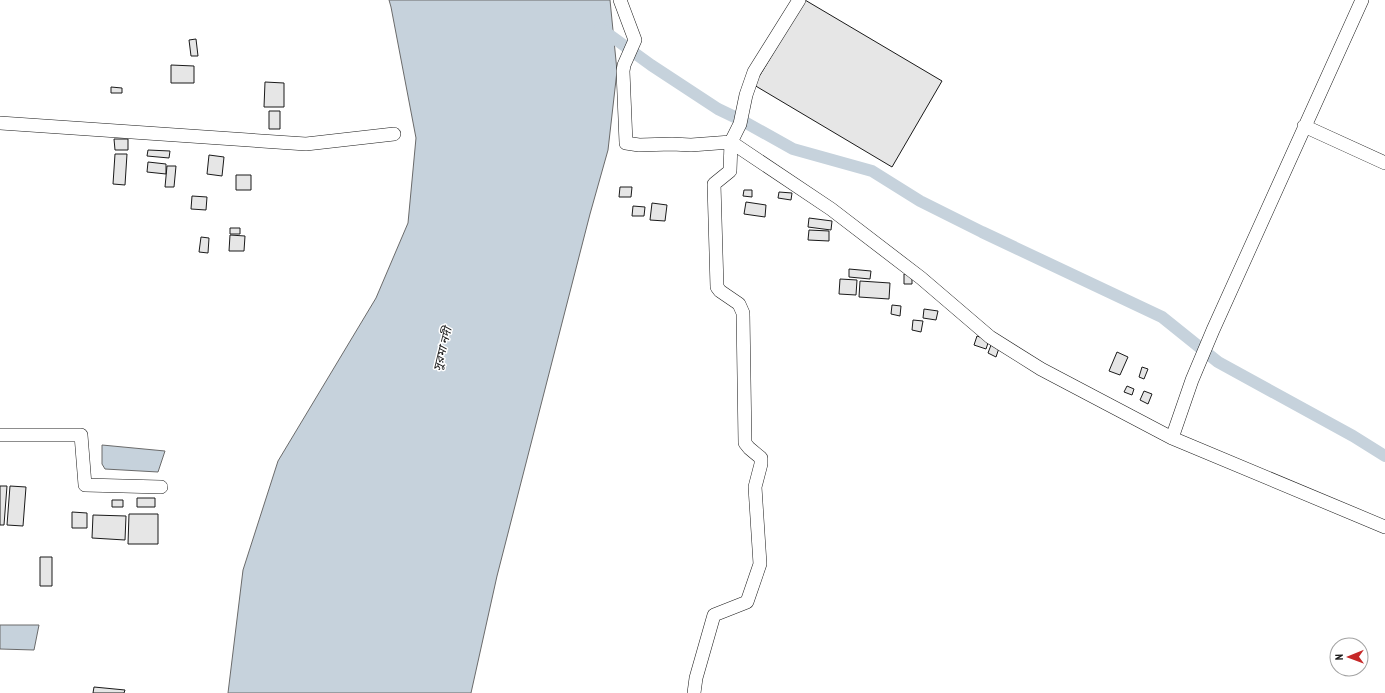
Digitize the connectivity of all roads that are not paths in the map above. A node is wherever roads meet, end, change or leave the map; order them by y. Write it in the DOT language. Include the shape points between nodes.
graph roads {
  1 [pos="620,0"];
  2 [pos="798,0"];
  3 [pos="1362,0"];
  4 [pos="0,123"];
  5 [pos="1304,126"];
  6 [pos="394,134"];
  7 [pos="731,142"];
  8 [pos="1385,163"];
  9 [pos="0,435"];
  10 [pos="1172,438"];
  11 [pos="162,486"];
  12 [pos="1385,527"];
  13 [pos="694,693"];
  1 -- 7 [label="street" via="635,40 624,65 626,143 691,145"];
  2 -- 7 [label="street" via="754,72 740,124"];
  3 -- 5 [label="street"];
  4 -- 6 [label="street" via="306,144"];
  5 -- 8 [label="street"];
  5 -- 10 [label="street" via="1213,330"];
  7 -- 10 [label="street" via="831,209 921,278 990,337 1040,369"];
  7 -- 13 [label="street" via="730,171 714,184 717,286 739,304 743,313 745,443 761,458 755,487 760,564 747,602 714,615"];
  9 -- 11 [label="street" via="81,435 85,485"];
  10 -- 12 [label="street"];
}
